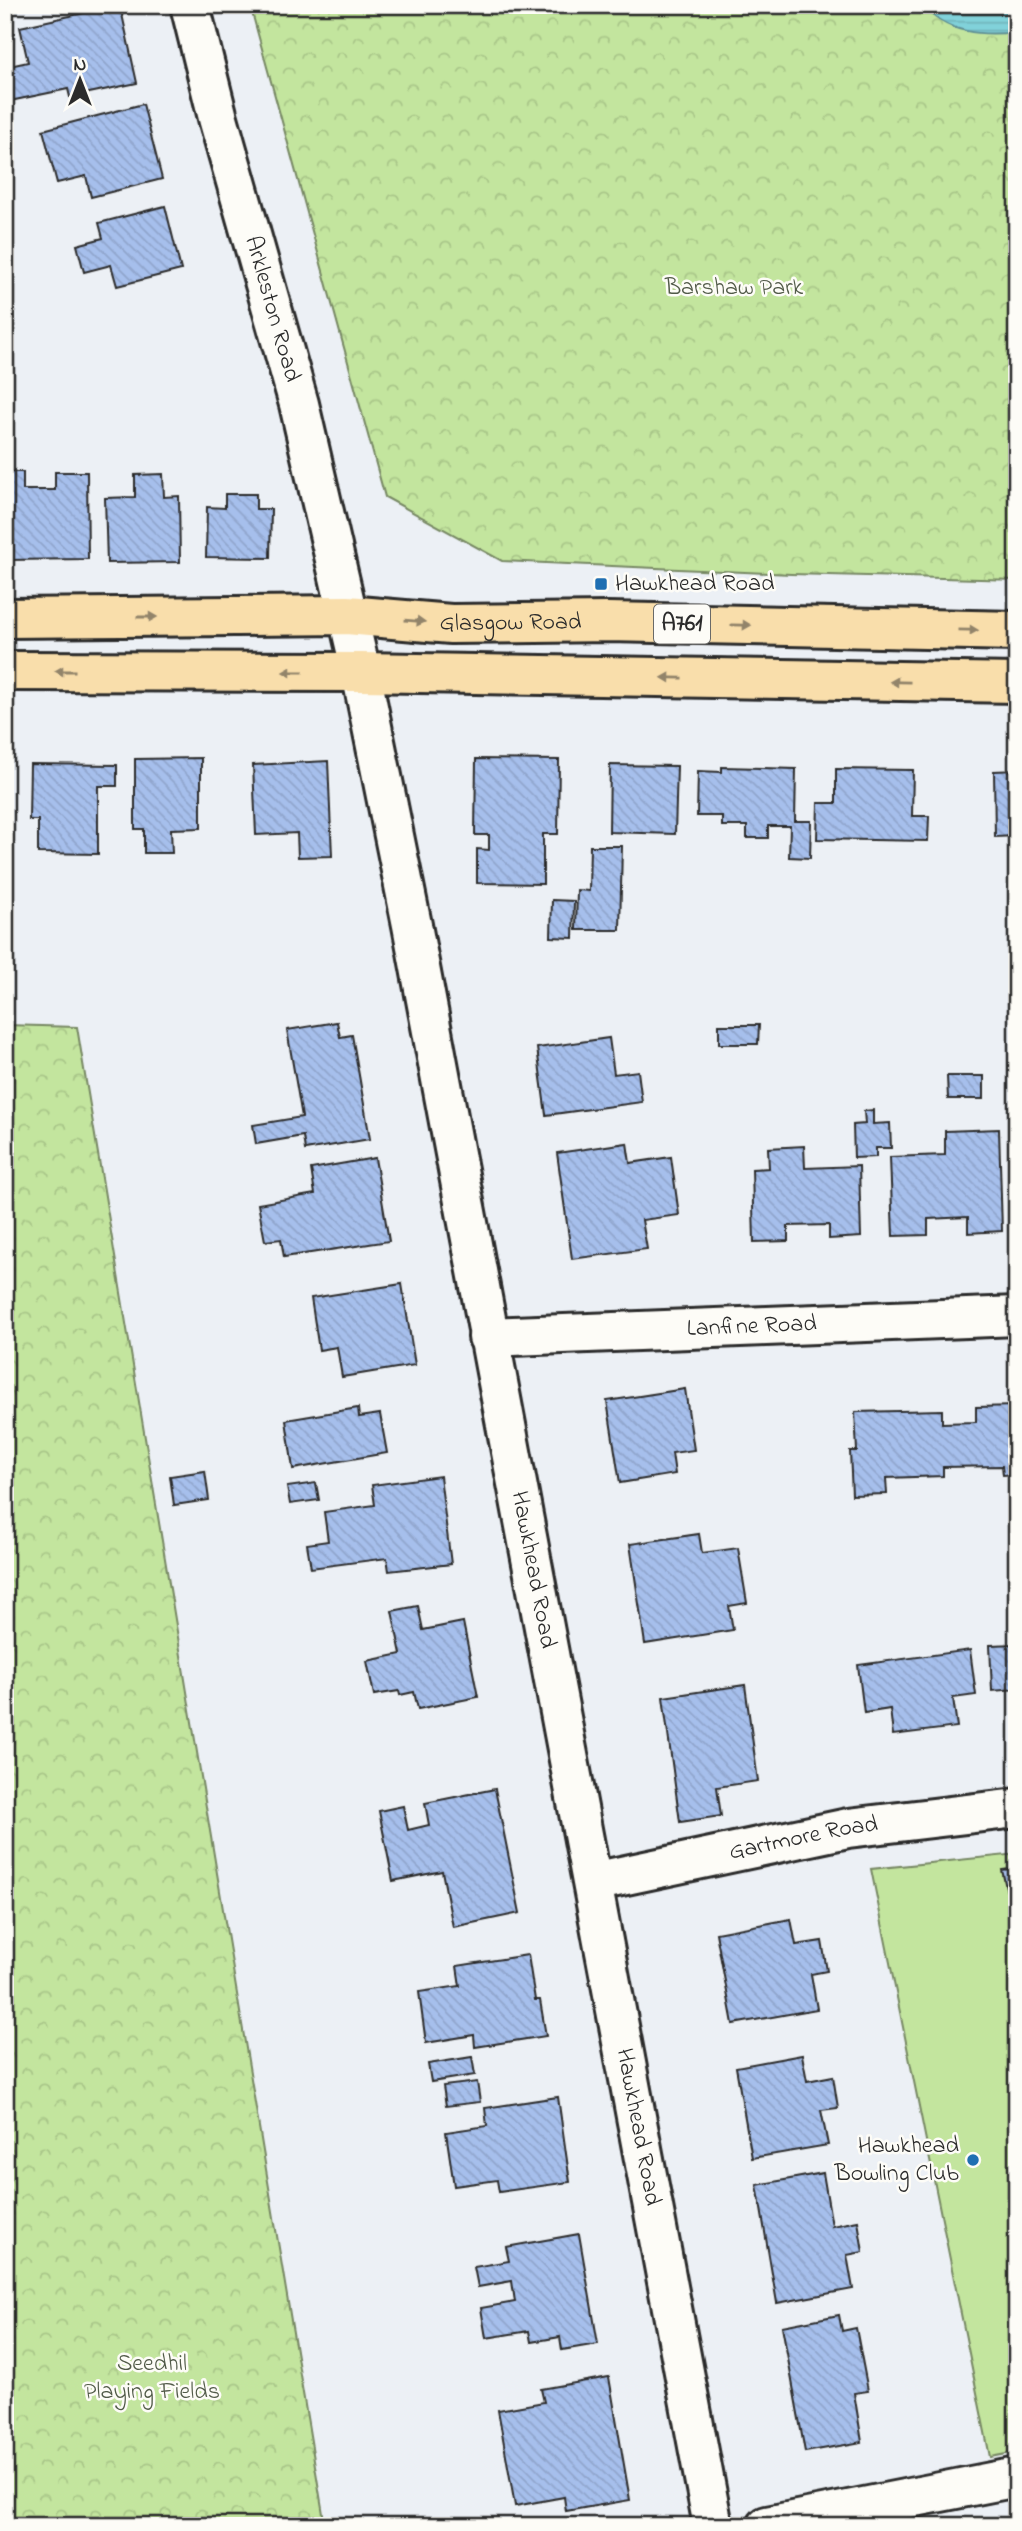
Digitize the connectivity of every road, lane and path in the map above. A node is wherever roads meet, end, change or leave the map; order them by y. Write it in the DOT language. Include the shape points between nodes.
graph roads {
  1 [pos="190,5"];
  2 [pos="347,615"];
  3 [pos="5,618"];
  4 [pos="1017,631"];
  5 [pos="5,671"];
  6 [pos="361,672"];
  7 [pos="1017,683"];
  8 [pos="1017,1316"];
  9 [pos="488,1337"];
  10 [pos="1017,1808"];
  11 [pos="593,1882"];
  12 [pos="1017,2477"];
  13 [pos="713,2526"];
  14 [pos="767,2526"];
  1 -- 2 [label="street, Arkleston Road" via="299,404"];
  3 -- 2 [label="main road, Glasgow Road / A761, one-way"];
  2 -- 4 [label="main road, Glasgow Road / A761, one-way" via="451,624 608,622"];
  2 -- 6 [label="street, Hawkhead Road"];
  6 -- 5 [label="main road, Glasgow Road / A761, one-way"];
  7 -- 6 [label="main road, Glasgow Road / A761, one-way"];
  6 -- 9 [label="street, Hawkhead Road"];
  8 -- 9 [label="street, Lanfine Road"];
  9 -- 11 [label="street, Hawkhead Road"];
  10 -- 11 [label="street, Gartmore Road" via="848,1828"];
  11 -- 13 [label="street, Hawkhead Road"];
  12 -- 14 [label="street"];
}
